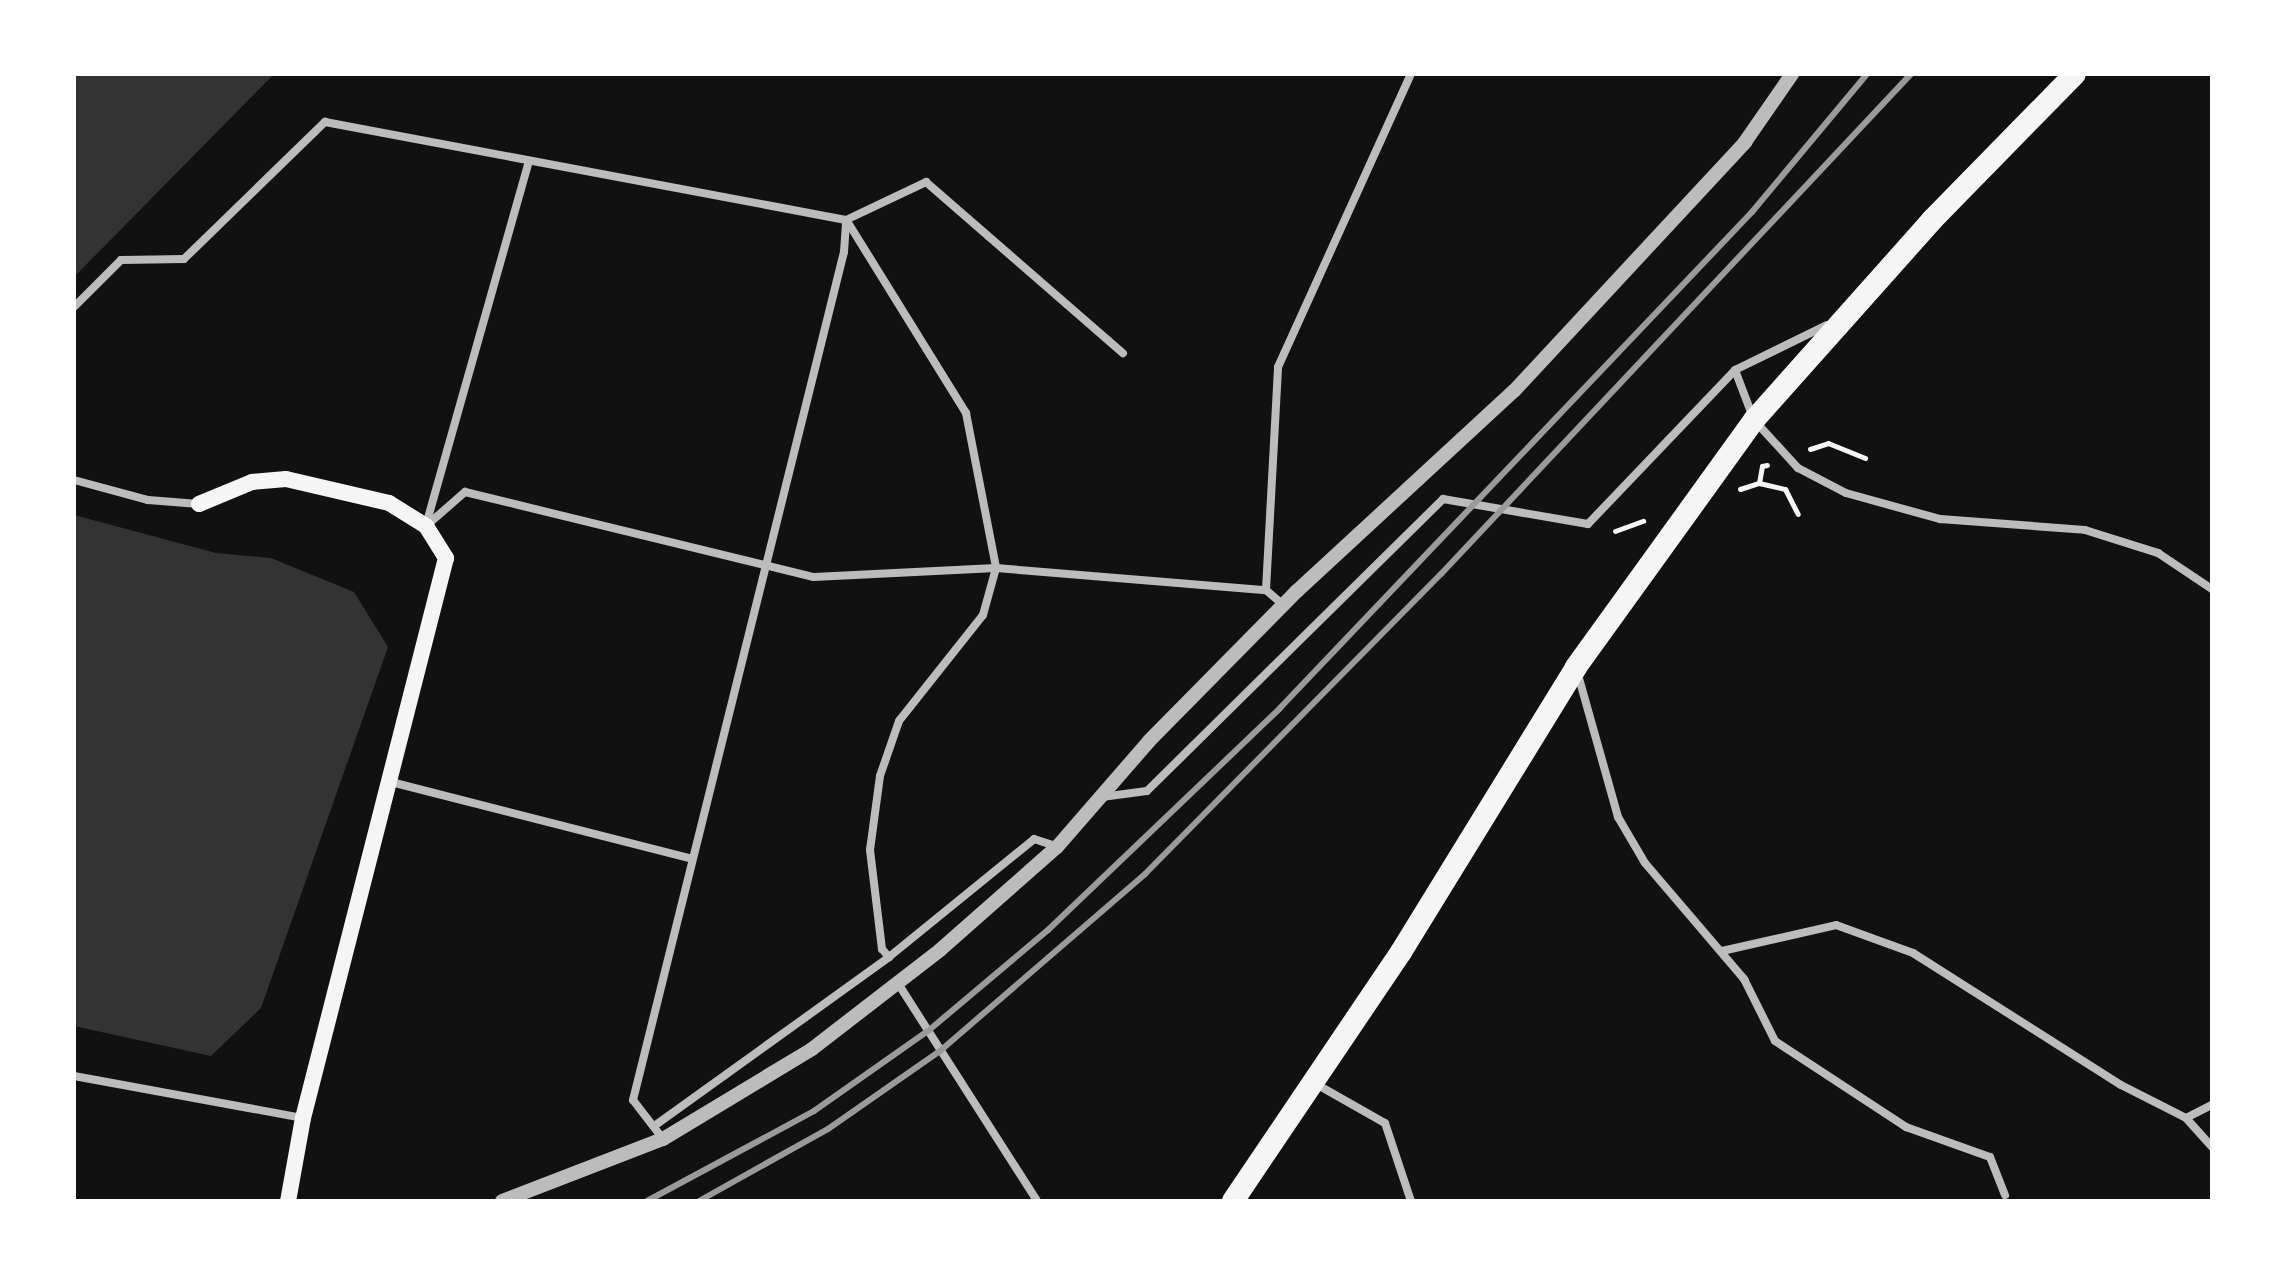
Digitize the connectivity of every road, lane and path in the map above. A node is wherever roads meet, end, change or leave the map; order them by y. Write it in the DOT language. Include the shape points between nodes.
graph roads {
  1 [pos="1411,74"];
  2 [pos="1792,74"];
  3 [pos="2075,74"];
  4 [pos="529,161"];
  5 [pos="846,220"];
  6 [pos="1873,287"];
  7 [pos="74,307"];
  8 [pos="1123,353"];
  9 [pos="1735,370"];
  10 [pos="1754,420"];
  11 [pos="1828,443"];
  12 [pos="1865,458"];
  13 [pos="74,480"];
  14 [pos="1759,483"];
  15 [pos="199,504"];
  16 [pos="1798,514"];
  17 [pos="426,526"];
  18 [pos="764,568"];
  19 [pos="996,568"];
  20 [pos="2212,589"];
  21 [pos="1266,590"];
  22 [pos="1283,605"];
  23 [pos="1576,667"];
  24 [pos="391,782"];
  25 [pos="1100,797"];
  26 [pos="1057,847"];
  27 [pos="692,859"];
  28 [pos="1722,951"];
  29 [pos="889,957"];
  30 [pos="899,985"];
  31 [pos="74,1076"];
  32 [pos="1316,1084"];
  33 [pos="2212,1105"];
  34 [pos="303,1118"];
  35 [pos="2186,1118"];
  36 [pos="657,1124"];
  37 [pos="663,1139"];
  38 [pos="2212,1147"];
  39 [pos="2005,1195"];
  40 [pos="288,1201"];
  41 [pos="502,1201"];
  42 [pos="1037,1201"];
  43 [pos="1233,1201"];
  44 [pos="1411,1201"];
  1 -- 21 [label="street" via="1278,367"];
  2 -- 22 [label="street" via="1745,142 1514,391"];
  3 -- 6 [label="highway"];
  4 -- 5 [label="street"];
  4 -- 7 [label="street" via="325,122 184,259 121,260"];
  4 -- 17 [label="street"];
  5 -- 8 [label="street" via="926,182"];
  5 -- 18 [label="street" via="844,252"];
  5 -- 19 [label="street" via="966,413"];
  6 -- 9 [label="street" via="1836,320"];
  6 -- 10 [label="highway"];
  9 -- 10 [label="street"];
  9 -- 25 [label="street" via="1588,524 1443,499 1147,791"];
  10 -- 20 [label="street" via="1798,468 1846,493 1940,519 2085,530 2158,553"];
  10 -- 23 [label="highway"];
  11 -- 12 [label="path"];
  13 -- 15 [label="street" via="148,500"];
  14 -- 16 [label="path" via="1785,489"];
  15 -- 17 [label="main road" via="252,482 286,479 389,503"];
  17 -- 18 [label="street" via="465,492"];
  17 -- 24 [label="main road" via="446,558"];
  18 -- 19 [label="street" via="814,577"];
  18 -- 27 [label="street"];
  19 -- 21 [label="street"];
  19 -- 29 [label="street" via="983,615 899,721 880,776 870,850 882,949"];
  21 -- 22 [label="street"];
  22 -- 25 [label="street"];
  23 -- 28 [label="street" via="1618,817 1645,863"];
  23 -- 32 [label="highway"];
  24 -- 27 [label="street"];
  24 -- 34 [label="main road"];
  25 -- 26 [label="street"];
  26 -- 29 [label="street" via="1034,839"];
  26 -- 30 [label="street"];
  27 -- 36 [label="street" via="633,1100"];
  28 -- 35 [label="street" via="1836,925 1913,953 2121,1085"];
  28 -- 39 [label="street" via="1744,979 1775,1041 1906,1127 1990,1157"];
  29 -- 36 [label="street"];
  30 -- 37 [label="street" via="812,1049"];
  30 -- 42 [label="street"];
  31 -- 34 [label="street"];
  32 -- 43 [label="highway"];
  32 -- 44 [label="street" via="1385,1123"];
  33 -- 35 [label="street"];
  34 -- 40 [label="main road"];
  35 -- 38 [label="street"];
  36 -- 37 [label="street"];
  37 -- 41 [label="street"];
}
